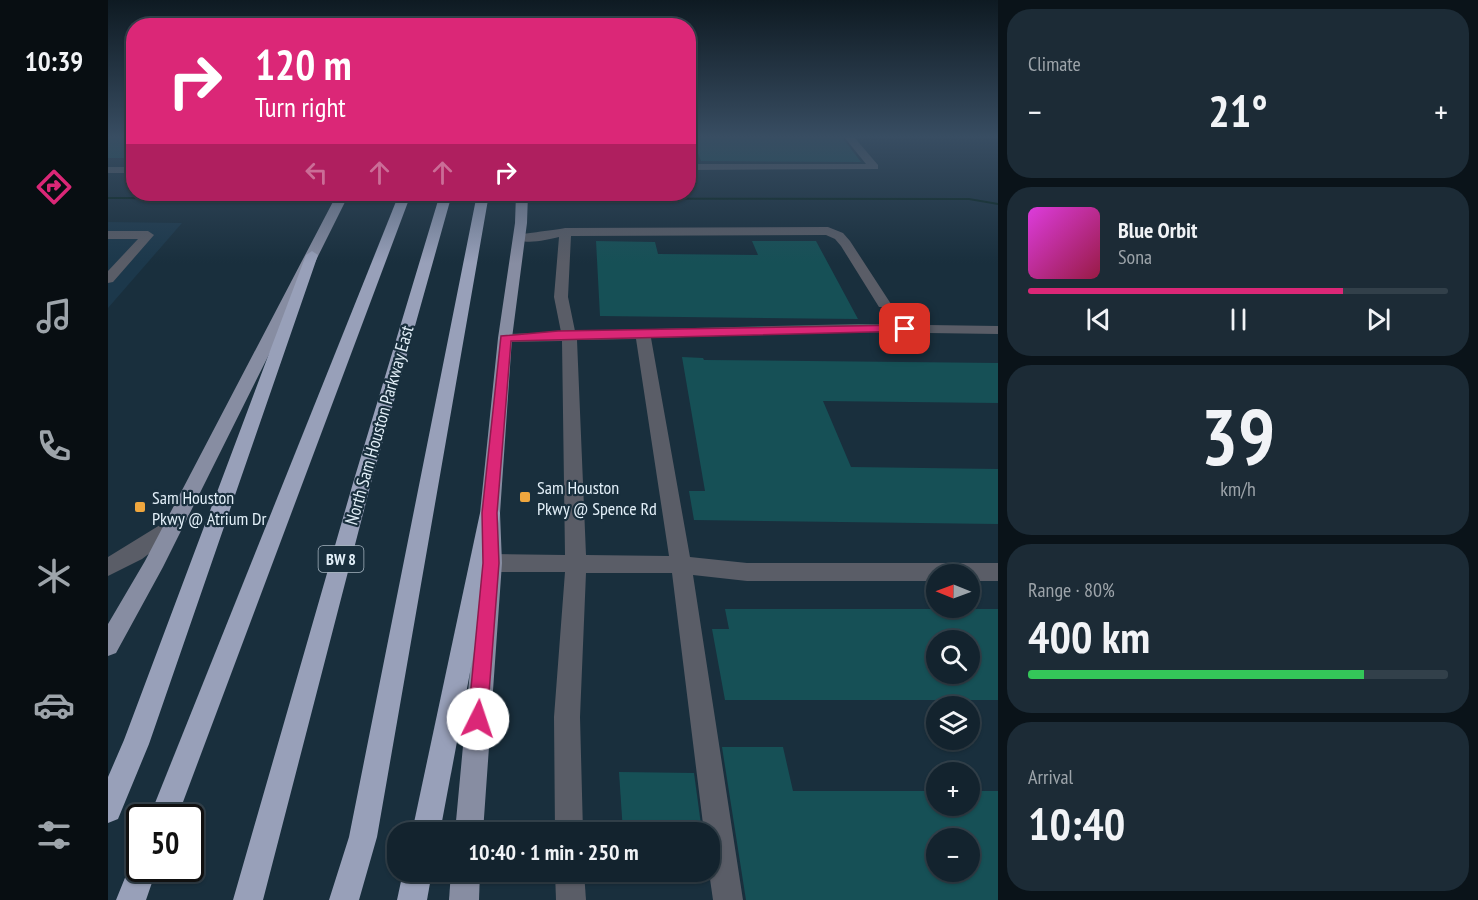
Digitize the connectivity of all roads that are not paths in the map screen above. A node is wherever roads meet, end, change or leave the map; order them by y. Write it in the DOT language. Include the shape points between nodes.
graph roads {
  1 [pos="340,201"];
  2 [pos="402,201"];
  3 [pos="444,201"];
  4 [pos="482,201"];
  5 [pos="522,201"];
  6 [pos="565,232"];
  7 [pos="108,235"];
  8 [pos="519,237"];
  9 [pos="312,255"];
  10 [pos="108,279"];
  11 [pos="884,304"];
  12 [pos="998,330"];
  13 [pos="643,334"];
  14 [pos="569,336"];
  15 [pos="505,338"];
  16 [pos="490,513"];
  17 [pos="173,525"];
  18 [pos="491,563"];
  19 [pos="576,564"];
  20 [pos="681,565"];
  21 [pos="108,567"];
  22 [pos="998,572"];
  23 [pos="108,646"];
  24 [pos="168,804"];
  25 [pos="108,810"];
  26 [pos="428,822"];
  27 [pos="470,822"];
  28 [pos="569,822"];
  29 [pos="138,882"];
  30 [pos="416,882"];
  31 [pos="465,882"];
  32 [pos="570,882"];
  33 [pos="131,900"];
  34 [pos="248,900"];
  35 [pos="344,900"];
  36 [pos="412,900"];
  37 [pos="464,900"];
  38 [pos="571,900"];
  39 [pos="728,900"];
  1 -- 9 [label="main road"];
  2 -- 24 [label="highway"];
  3 -- 34 [label="highway, North Sam Houston Parkway East / BW 8"];
  4 -- 35 [label="highway" via="363,837"];
  5 -- 8 [label="main road"];
  6 -- 8 [label="street"];
  6 -- 11 [label="street" via="828,231 846,244"];
  6 -- 14 [label="street" via="561,297"];
  7 -- 10 [label="street" via="148,235"];
  8 -- 15 [label="main road"];
  9 -- 17 [label="main road"];
  9 -- 25 [label="highway" via="136,744"];
  12 -- 13 [label="street" via="858,328"];
  13 -- 14 [label="street"];
  13 -- 20 [label="street"];
  14 -- 15 [label="street"];
  14 -- 19 [label="street"];
  15 -- 16 [label="main road"];
  16 -- 18 [label="main road"];
  16 -- 26 [label="highway"];
  17 -- 21 [label="street"];
  17 -- 23 [label="main road"];
  18 -- 19 [label="street"];
  18 -- 27 [label="main road"];
  19 -- 20 [label="street"];
  19 -- 28 [label="street" via="567,717"];
  20 -- 22 [label="street" via="747,572"];
  20 -- 39 [label="street"];
  29 -- 33 [label="highway"];
  30 -- 36 [label="highway"];
  31 -- 37 [label="main road"];
  32 -- 38 [label="street"];
}
